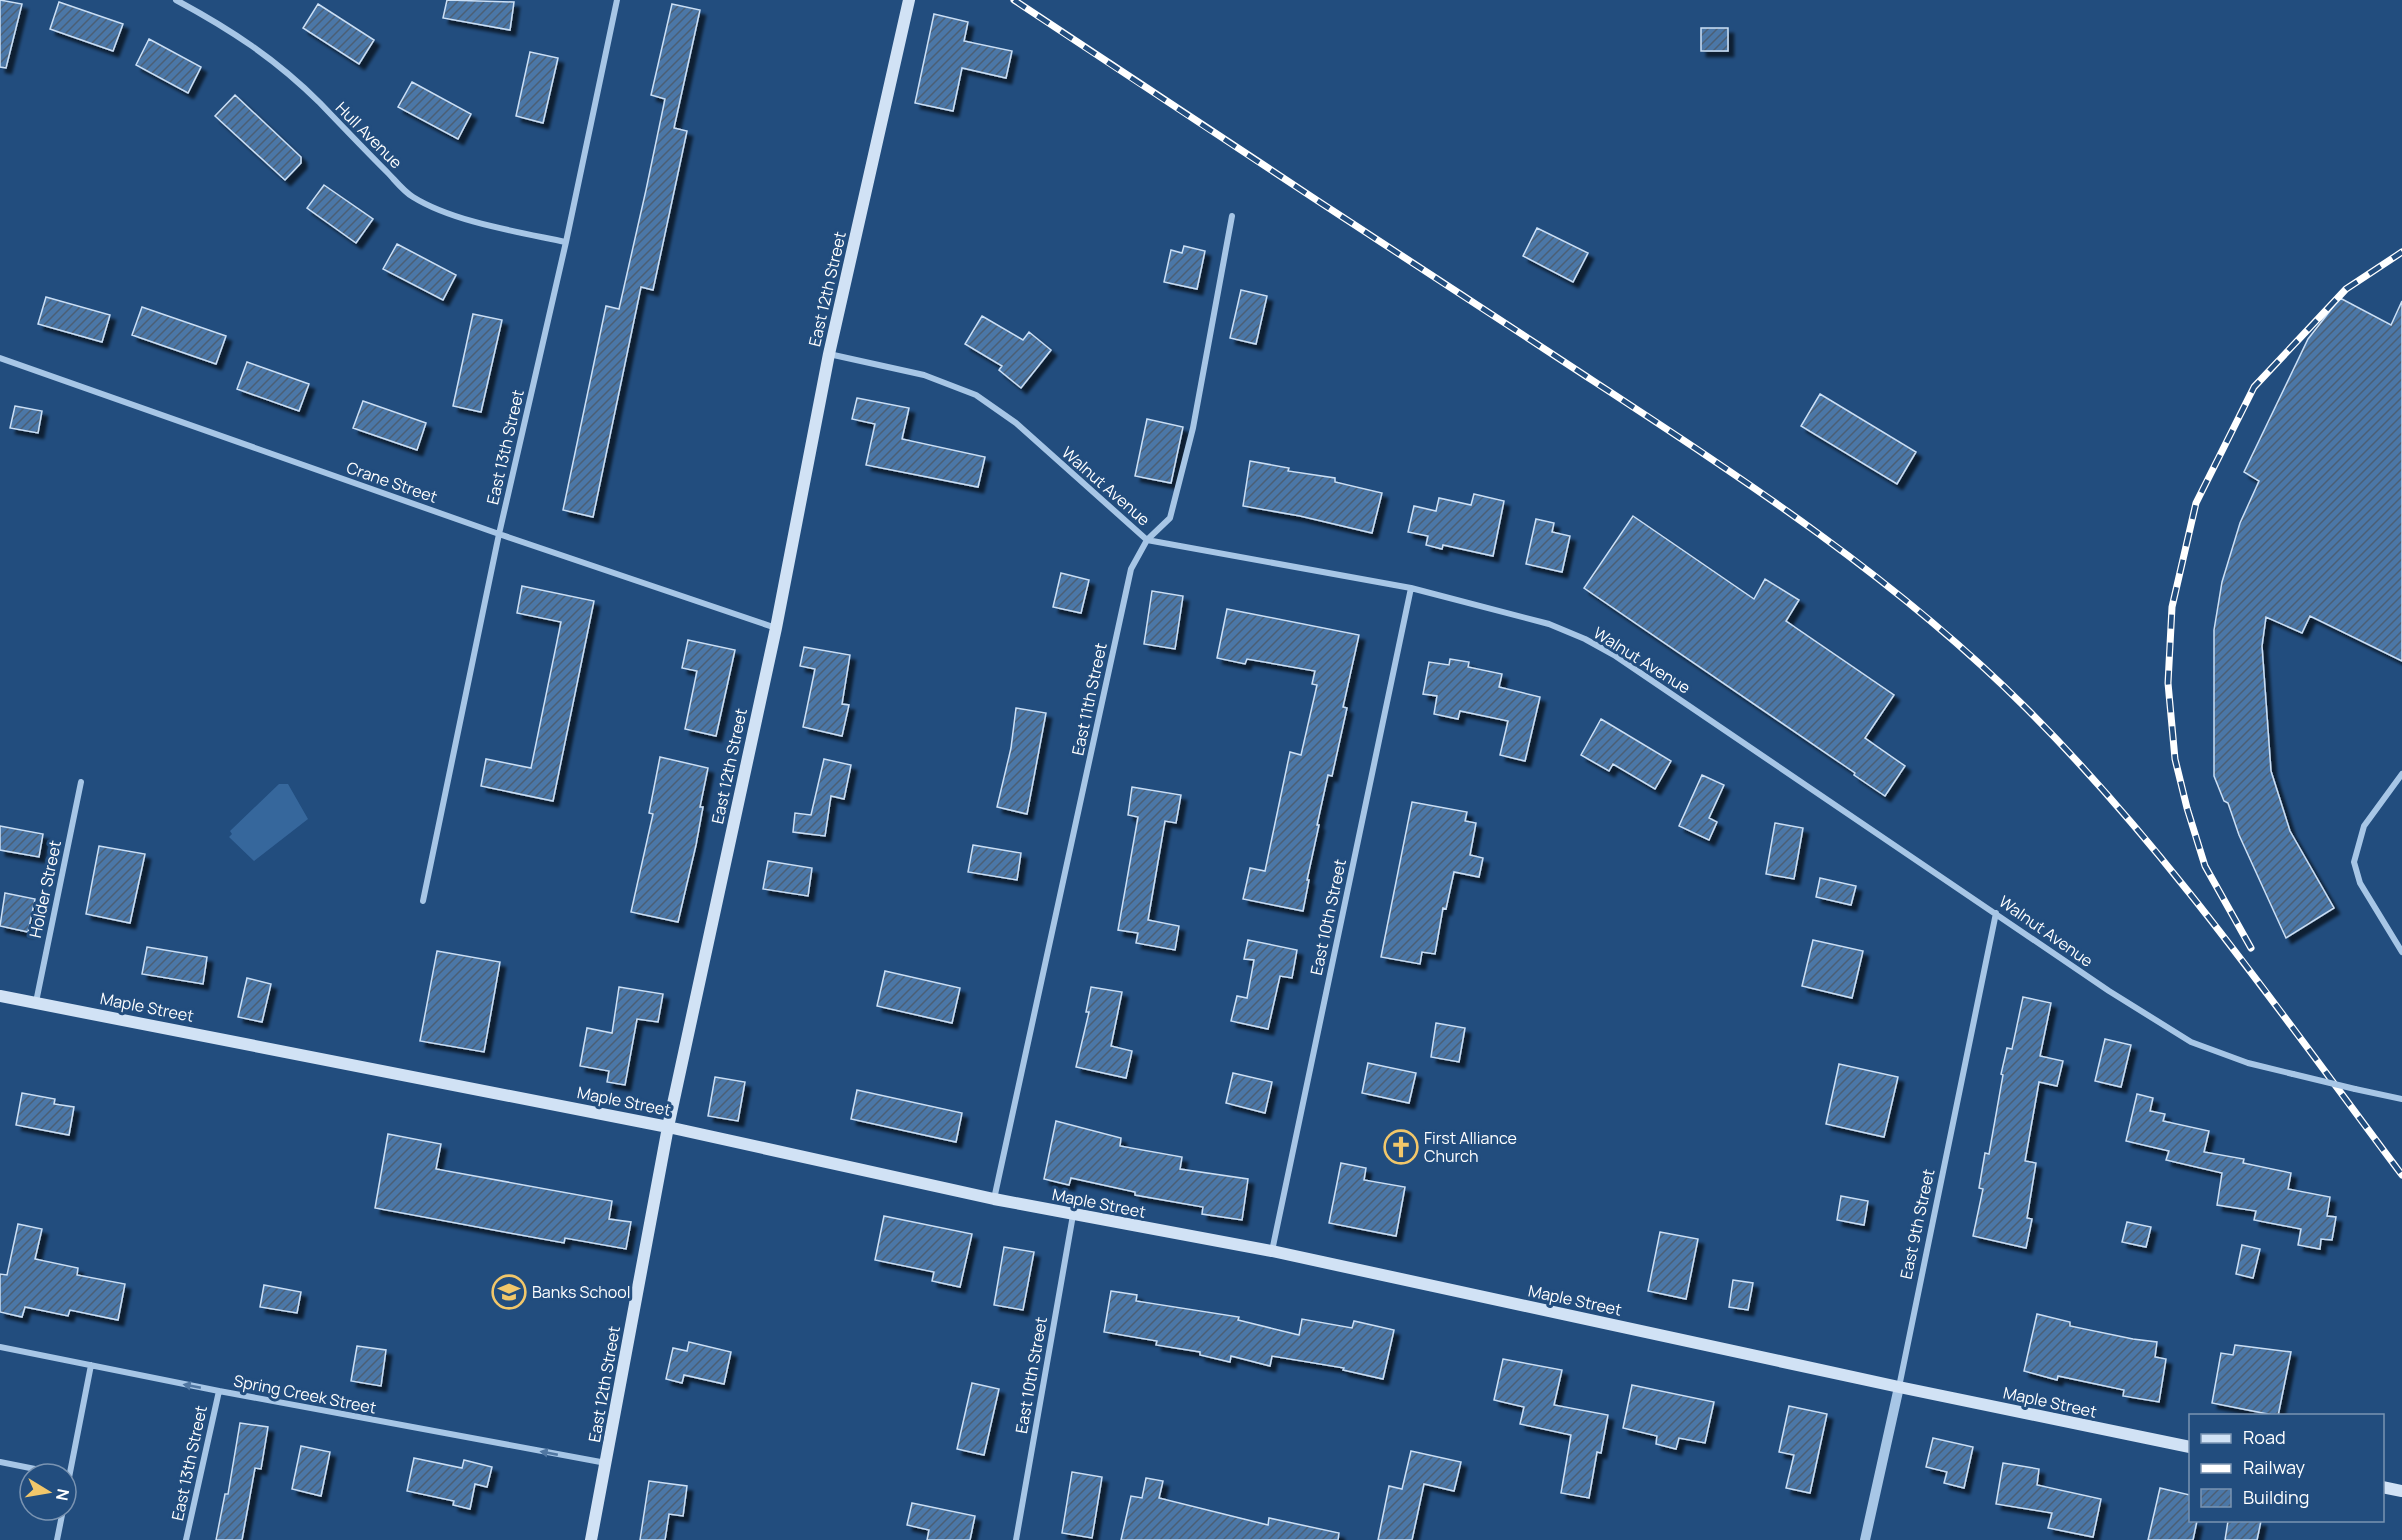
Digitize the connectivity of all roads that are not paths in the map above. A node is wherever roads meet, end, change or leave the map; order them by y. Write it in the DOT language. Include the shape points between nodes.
graph roads {
  1 [pos="176,0"];
  2 [pos="618,0"];
  3 [pos="909,0"];
  4 [pos="1232,216"];
  5 [pos="566,242"];
  6 [pos="829,354"];
  7 [pos="0,358"];
  8 [pos="499,534"];
  9 [pos="1147,540"];
  10 [pos="1411,588"];
  11 [pos="776,628"];
  12 [pos="2402,774"];
  13 [pos="81,782"];
  14 [pos="423,901"];
  15 [pos="1996,913"];
  16 [pos="2402,952"];
  17 [pos="0,996"];
  18 [pos="36,1002"];
  19 [pos="2402,1099"];
  20 [pos="668,1127"];
  21 [pos="994,1199"];
  22 [pos="1073,1215"];
  23 [pos="1272,1251"];
  24 [pos="0,1347"];
  25 [pos="91,1365"];
  26 [pos="1899,1388"];
  27 [pos="219,1391"];
  28 [pos="2189,1448"];
  29 [pos="0,1462"];
  30 [pos="71,1462"];
  31 [pos="607,1464"];
  32 [pos="18,1466"];
  33 [pos="2384,1487"];
  34 [pos="2402,1491"];
  35 [pos="61,1522"];
  36 [pos="57,1540"];
  37 [pos="186,1540"];
  38 [pos="591,1540"];
  39 [pos="1016,1540"];
  40 [pos="1865,1540"];
  1 -- 5 [label="street, Hull Avenue" via="259,49 319,102 411,197 482,223"];
  2 -- 5 [label="street, East 13th Street"];
  3 -- 6 [label="main road, East 12th Street"];
  4 -- 9 [label="street, East 11th Street" via="1188,451 1170,518"];
  5 -- 8 [label="street, East 13th Street"];
  6 -- 9 [label="street, Walnut Avenue" via="924,375 976,395 1016,423"];
  6 -- 11 [label="main road, East 12th Street"];
  7 -- 8 [label="street, Crane Street"];
  8 -- 11 [label="street, Crane Street"];
  8 -- 14 [label="street, East 13th Street"];
  9 -- 10 [label="street, Walnut Avenue"];
  9 -- 21 [label="street, East 11th Street" via="1131,569"];
  10 -- 15 [label="street, Walnut Avenue" via="1549,624 1614,655"];
  10 -- 23 [label="street, East 10th Street"];
  11 -- 20 [label="main road, East 12th Street"];
  12 -- 16 [label="street" via="2364,826 2354,862 2360,883"];
  13 -- 18 [label="street, Holder Street"];
  15 -- 19 [label="street, Walnut Avenue, bridge" via="2191,1042 2248,1063"];
  15 -- 26 [label="street, East 9th Street"];
  17 -- 18 [label="main road, Maple Street"];
  18 -- 20 [label="main road, Maple Street"];
  20 -- 21 [label="main road, Maple Street"];
  20 -- 31 [label="main road, East 12th Street"];
  21 -- 22 [label="main road, Maple Street"];
  22 -- 23 [label="main road, Maple Street"];
  22 -- 39 [label="street, East 10th Street"];
  23 -- 26 [label="main road, Maple Street"];
  24 -- 25 [label="street, Spring Creek Street"];
  27 -- 25 [label="street, Spring Creek Street, one-way"];
  25 -- 30 [label="street"];
  26 -- 28 [label="main road, Maple Street"];
  26 -- 40 [label="street, East 9th Street"];
  31 -- 27 [label="street, Spring Creek Street, one-way"];
  27 -- 37 [label="street, East 13th Street"];
  29 -- 32 [label="street"];
  31 -- 38 [label="main road, East 12th Street"];
  33 -- 34 [label="main road"];
  35 -- 36 [label="street"];
}
